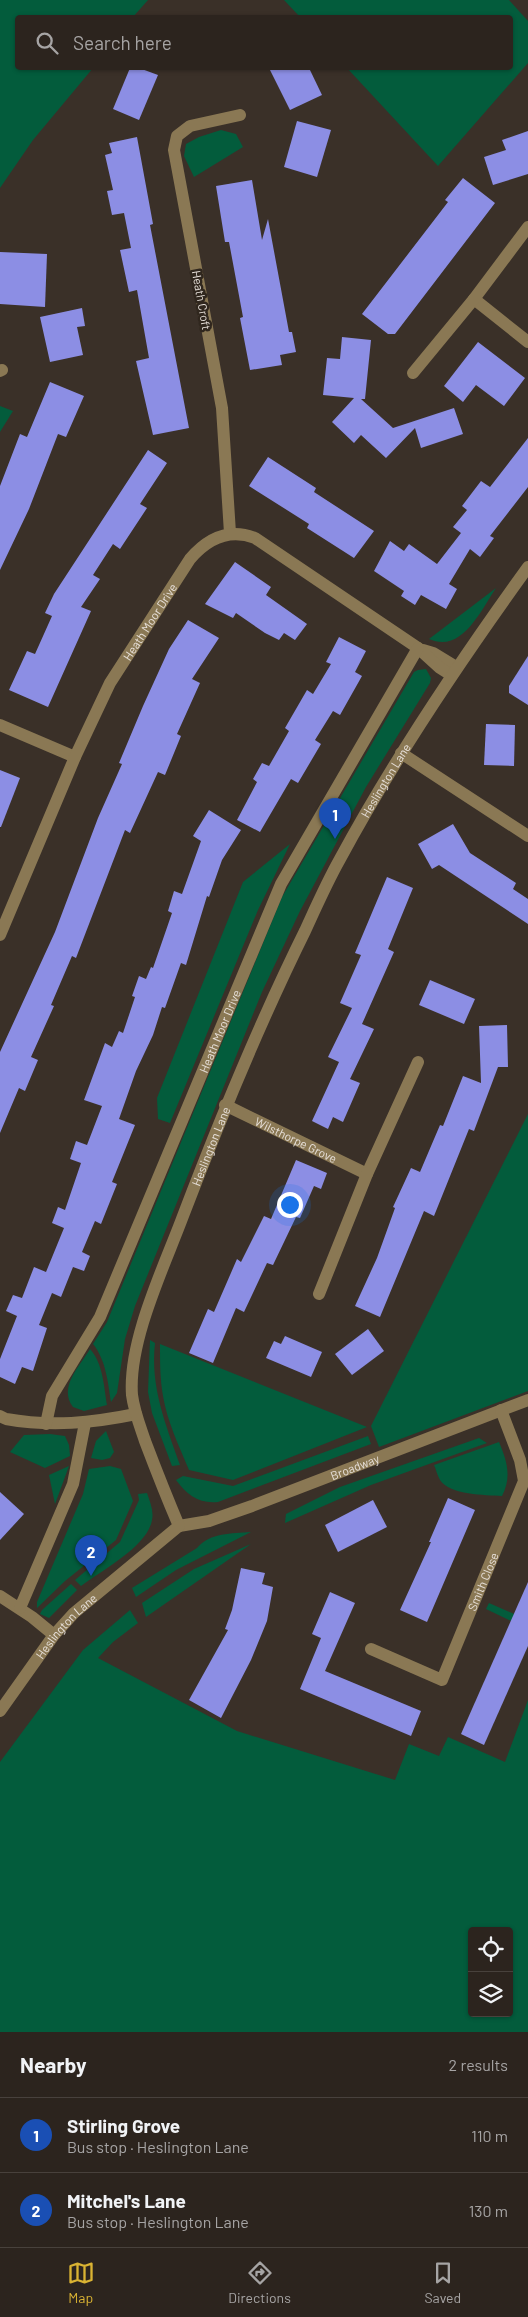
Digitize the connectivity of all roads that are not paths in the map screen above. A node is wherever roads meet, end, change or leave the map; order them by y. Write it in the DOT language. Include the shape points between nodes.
graph roads {
  1 [pos="240,115"];
  2 [pos="528,227"];
  3 [pos="474,299"];
  4 [pos="528,342"];
  5 [pos="413,373"];
  6 [pos="230,533"];
  7 [pos="528,567"];
  8 [pos="418,648"];
  9 [pos="454,671"];
  10 [pos="0,725"];
  11 [pos="401,753"];
  12 [pos="75,757"];
  13 [pos="528,836"];
  14 [pos="0,935"];
  15 [pos="418,1062"];
  16 [pos="225,1105"];
  17 [pos="367,1174"];
  18 [pos="319,1294"];
  19 [pos="528,1400"];
  20 [pos="501,1410"];
  21 [pos="136,1414"];
  22 [pos="0,1416"];
  23 [pos="85,1423"];
  24 [pos="46,1424"];
  25 [pos="179,1526"];
  26 [pos="0,1596"];
  27 [pos="20,1608"];
  28 [pos="54,1635"];
  29 [pos="371,1649"];
  30 [pos="0,1711"];
  1 -- 6 [label="street, Heath Croft" via="190,126 177,136 174,150 222,408"];
  2 -- 3 [label="street"];
  3 -- 4 [label="street"];
  3 -- 5 [label="street"];
  6 -- 8 [label="street" via="256,538"];
  6 -- 12 [label="street, Heath Moor Drive" via="202,546 190,559 119,666"];
  7 -- 9 [label="street, Heslington Lane"];
  8 -- 9 [label="street" via="433,653"];
  8 -- 24 [label="street, Heath Moor Drive" via="281,884 100,1317 52,1396"];
  9 -- 11 [label="street, Heslington Lane"];
  10 -- 12 [label="street"];
  11 -- 13 [label="street"];
  11 -- 16 [label="street, Heslington Lane" via="339,860"];
  12 -- 14 [label="street, Heath Moor Drive"];
  15 -- 17 [label="street"];
  16 -- 17 [label="street, Wilsthorpe Grove"];
  16 -- 21 [label="street, Heslington Lane" via="142,1326 133,1368 132,1394"];
  17 -- 18 [label="street"];
  19 -- 20 [label="street, Broadway"];
  20 -- 25 [label="street, Broadway" via="244,1509 209,1521"];
  20 -- 29 [label="street, Smith Close" via="520,1460 524,1481 442,1680"];
  21 -- 23 [label="street"];
  21 -- 25 [label="street, Heslington Lane"];
  22 -- 24 [label="street"];
  23 -- 24 [label="street"];
  23 -- 27 [label="street" via="73,1484"];
  25 -- 28 [label="street, Heslington Lane" via="108,1583"];
  26 -- 27 [label="street"];
  27 -- 28 [label="street"];
  28 -- 30 [label="street, Heslington Lane"];
}
